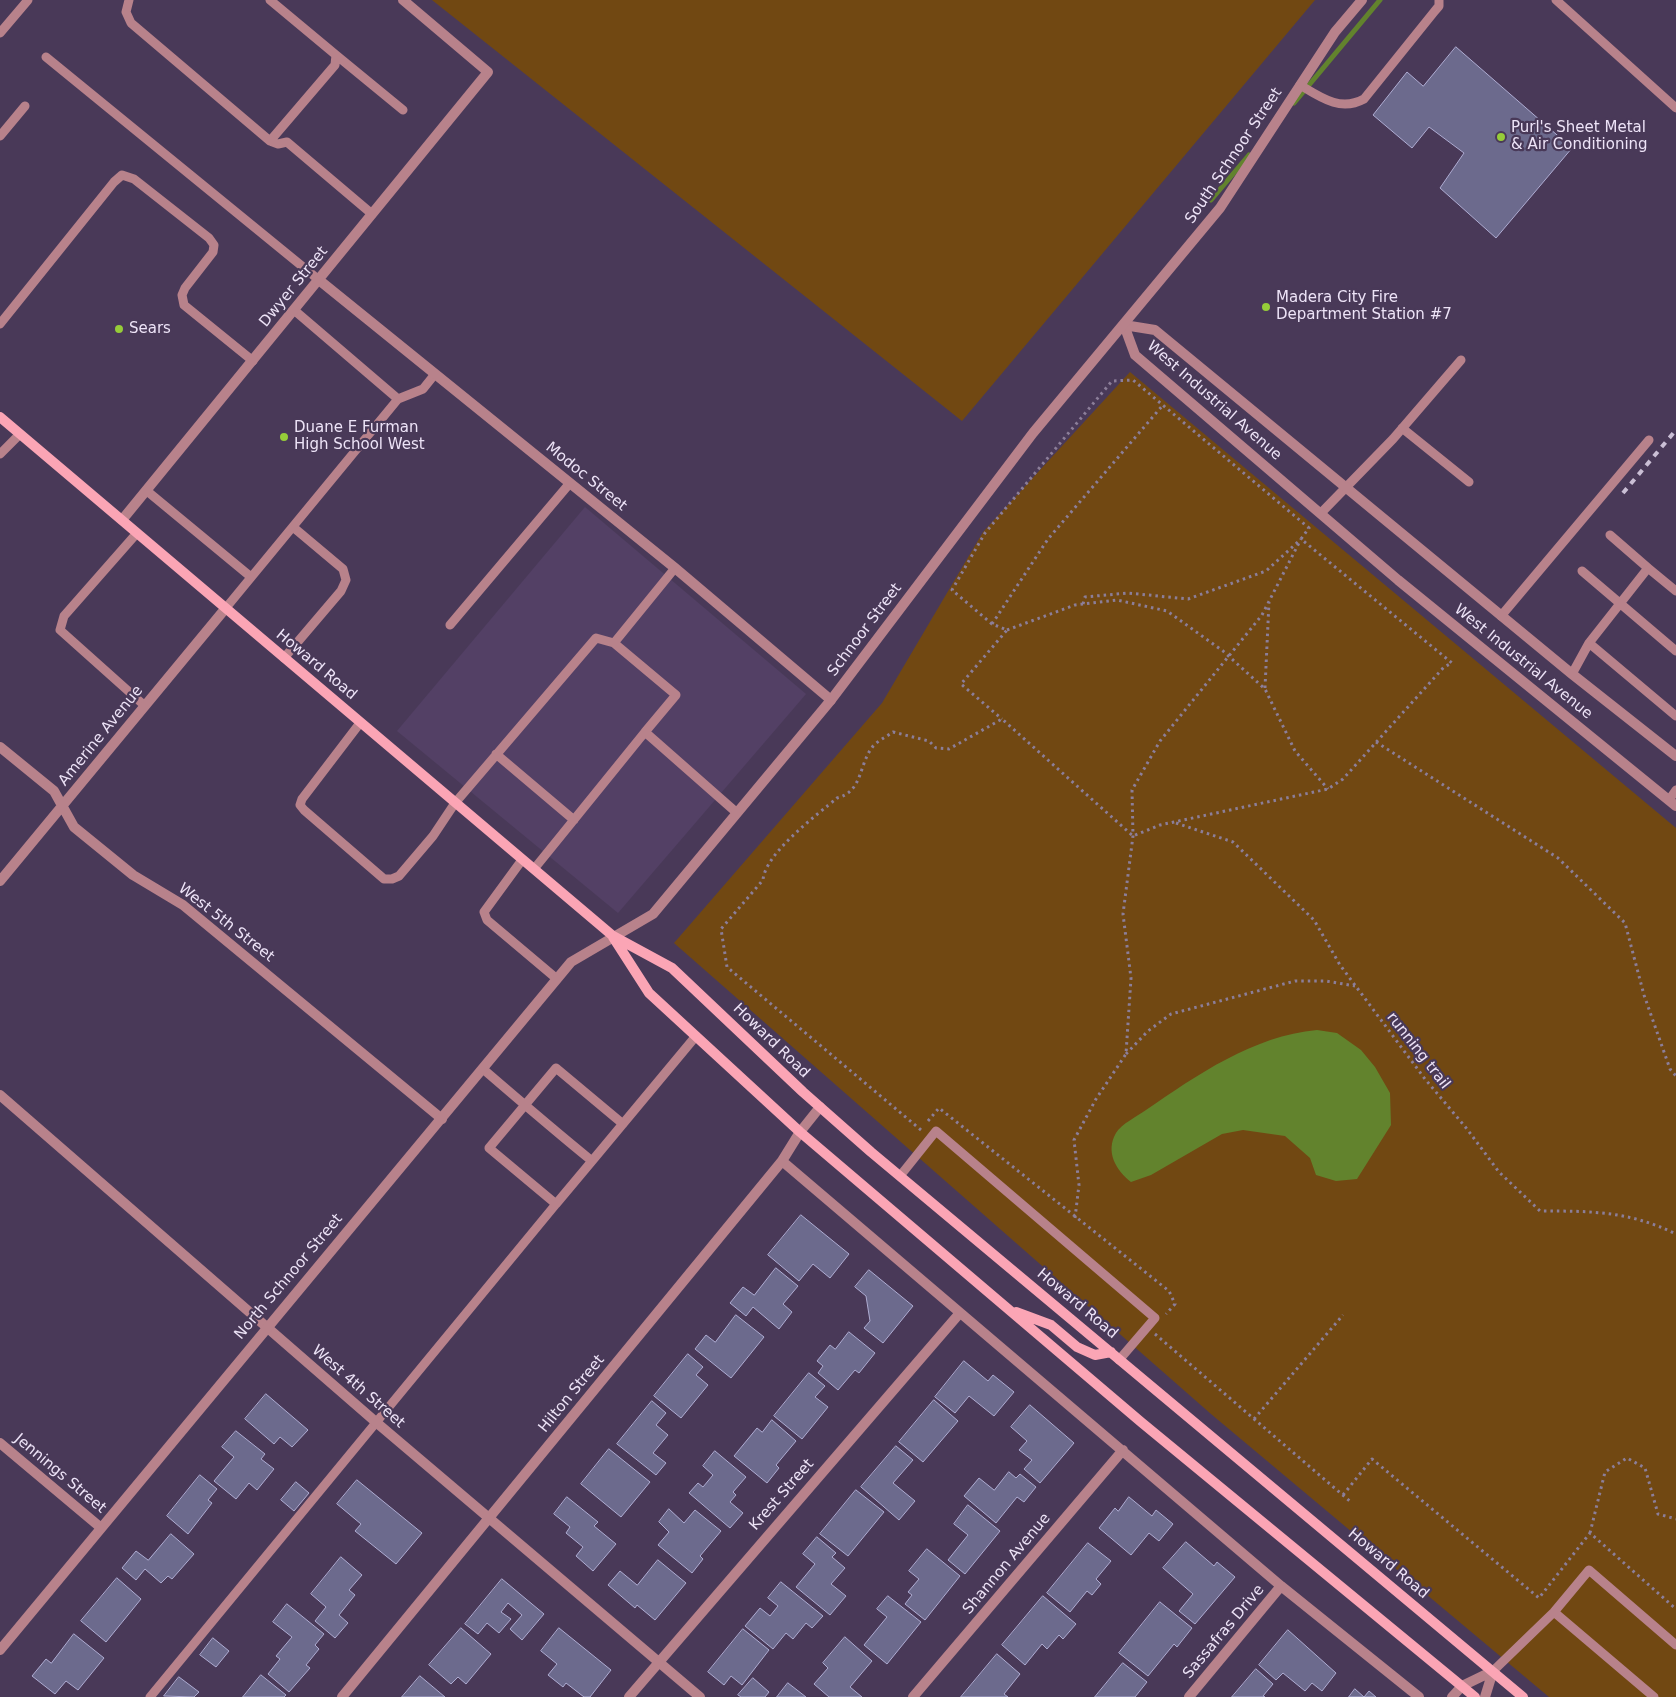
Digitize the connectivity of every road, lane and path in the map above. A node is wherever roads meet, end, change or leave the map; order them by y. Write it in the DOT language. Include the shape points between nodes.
graph roads {
  1 [pos="28,0"];
  2 [pos="129,0"];
  3 [pos="270,0"];
  4 [pos="403,0"];
  5 [pos="1362,0"];
  6 [pos="1439,0"];
  7 [pos="1556,0"];
  8 [pos="0,33"];
  9 [pos="336,55"];
  10 [pos="46,57"];
  11 [pos="1300,85"];
  12 [pos="25,106"];
  13 [pos="1676,108"];
  14 [pos="402,110"];
  15 [pos="0,136"];
  16 [pos="270,141"];
  17 [pos="372,214"];
  18 [pos="319,280"];
  19 [pos="294,310"];
  20 [pos="0,324"];
  21 [pos="1124,325"];
  22 [pos="1461,360"];
  23 [pos="253,361"];
  24 [pos="435,374"];
  25 [pos="398,399"];
  26 [pos="1163,405"];
  27 [pos="0,417"];
  28 [pos="1402,428"];
  29 [pos="20,434"];
  30 [pos="1649,440"];
  31 [pos="0,454"];
  32 [pos="1469,482"];
  33 [pos="570,483"];
  34 [pos="1346,488"];
  35 [pos="147,491"];
  36 [pos="1321,513"];
  37 [pos="122,520"];
  38 [pos="292,527"];
  39 [pos="137,533"];
  40 [pos="1610,535"];
  41 [pos="1301,539"];
  42 [pos="675,568"];
  43 [pos="1648,568"];
  44 [pos="1582,571"];
  45 [pos="251,577"];
  46 [pos="1676,591"];
  47 [pos="1269,601"];
  48 [pos="1083,604"];
  49 [pos="1620,604"];
  50 [pos="225,609"];
  51 [pos="1501,616"];
  52 [pos="992,624"];
  53 [pos="450,625"];
  54 [pos="1007,630"];
  55 [pos="614,643"];
  56 [pos="1589,643"];
  57 [pos="1676,651"];
  58 [pos="1228,655"];
  59 [pos="284,658"];
  60 [pos="1572,674"];
  61 [pos="1265,689"];
  62 [pos="831,700"];
  63 [pos="145,706"];
  64 [pos="1676,716"];
  65 [pos="1002,719"];
  66 [pos="360,723"];
  67 [pos="645,732"];
  68 [pos="1376,742"];
  69 [pos="0,747"];
  70 [pos="496,754"];
  71 [pos="1676,756"];
  72 [pos="1328,789"];
  73 [pos="1676,790"];
  74 [pos="455,803"];
  75 [pos="1672,803"];
  76 [pos="63,807"];
  77 [pos="737,812"];
  78 [pos="574,820"];
  79 [pos="1174,822"];
  80 [pos="1133,836"];
  81 [pos="522,860"];
  82 [pos="534,869"];
  83 [pos="0,881"];
  84 [pos="613,936"];
  85 [pos="557,979"];
  86 [pos="1356,986"];
  87 [pos="696,1036"];
  88 [pos="1126,1054"];
  89 [pos="483,1069"];
  90 [pos="1676,1076"];
  91 [pos="0,1096"];
  92 [pos="524,1105"];
  93 [pos="820,1107"];
  94 [pos="442,1119"];
  95 [pos="623,1124"];
  96 [pos="800,1132"];
  97 [pos="592,1161"];
  98 [pos="782,1161"];
  99 [pos="900,1176"];
  100 [pos="556,1204"];
  101 [pos="1075,1219"];
  102 [pos="1676,1234"];
  103 [pos="1008,1309"];
  104 [pos="959,1314"];
  105 [pos="1343,1315"];
  106 [pos="1164,1318"];
  107 [pos="267,1328"];
  108 [pos="1152,1332"];
  109 [pos="1110,1352"];
  110 [pos="1119,1360"];
  111 [pos="1254,1419"];
  112 [pos="377,1423"];
  113 [pos="0,1443"];
  114 [pos="1123,1450"];
  115 [pos="1343,1495"];
  116 [pos="1352,1503"];
  117 [pos="490,1519"];
  118 [pos="1676,1519"];
  119 [pos="100,1527"];
  120 [pos="1590,1533"];
  121 [pos="1282,1586"];
  122 [pos="1676,1609"];
  123 [pos="1554,1612"];
  124 [pos="1676,1645"];
  125 [pos="0,1650"];
  126 [pos="658,1662"];
  127 [pos="1492,1671"];
  128 [pos="1462,1686"];
  129 [pos="150,1697"];
  130 [pos="342,1697"];
  131 [pos="629,1697"];
  132 [pos="700,1697"];
  133 [pos="913,1697"];
  134 [pos="1189,1697"];
  135 [pos="1419,1697"];
  136 [pos="1452,1697"];
  137 [pos="1475,1697"];
  138 [pos="1485,1697"];
  139 [pos="1523,1697"];
  140 [pos="1654,1697"];
  1 -- 8 [label="lane"];
  2 -- 16 [label="lane" via="126,12 131,23"];
  3 -- 9 [label="lane"];
  4 -- 17 [label="street, Dwyer Street" via="488,72"];
  5 -- 11 [label="street, South Schnoor Street" via="1335,32"];
  6 -- 11 [label="lane" via="1439,6 1364,99 1352,104 1326,101"];
  7 -- 13 [label="lane"];
  9 -- 14 [label="lane"];
  9 -- 16 [label="lane" via="335,65"];
  10 -- 18 [label="lane"];
  11 -- 21 [label="street, South Schnoor Street" via="1220,208"];
  12 -- 15 [label="lane"];
  16 -- 17 [label="lane" via="278,144 287,142"];
  17 -- 18 [label="street, Dwyer Street"];
  18 -- 19 [label="street, Dwyer Street"];
  18 -- 24 [label="street, Modoc Street"];
  19 -- 23 [label="street, Dwyer Street"];
  19 -- 25 [label="lane"];
  20 -- 23 [label="lane" via="122,176 134,179 214,245 213,252 185,288 182,295 184,305"];
  21 -- 34 [label="street, West Industrial Avenue" via="1155,330"];
  21 -- 36 [label="street, West Industrial Avenue" via="1135,355"];
  21 -- 62 [label="street, Schnoor Street" via="1033,434"];
  22 -- 28 [label="lane"];
  23 -- 35 [label="street, Dwyer Street"];
  24 -- 25 [label="lane" via="423,389"];
  24 -- 33 [label="street, Modoc Street"];
  25 -- 38 [label="lane"];
  26 -- 41 [label="path" via="1309,528"];
  26 -- 52 [label="path" via="1048,539"];
  26 -- 52 [label="path" via="1133,380 1112,381 985,533 952,590"];
  27 -- 29 [label="main road, Howard Road"];
  28 -- 32 [label="lane"];
  28 -- 34 [label="lane"];
  29 -- 31 [label="lane"];
  29 -- 37 [label="main road, Howard Road"];
  30 -- 51 [label="lane"];
  33 -- 42 [label="street, Modoc Street"];
  33 -- 53 [label="lane"];
  34 -- 36 [label="lane"];
  34 -- 51 [label="street, West Industrial Avenue"];
  35 -- 37 [label="street, Dwyer Street"];
  35 -- 45 [label="lane"];
  36 -- 75 [label="street, West Industrial Avenue" via="1398,580"];
  37 -- 39 [label="main road, Howard Road"];
  38 -- 45 [label="lane"];
  38 -- 59 [label="lane" via="343,569 346,580"];
  39 -- 50 [label="main road, Howard Road"];
  39 -- 63 [label="lane" via="64,616 60,630"];
  40 -- 43 [label="lane"];
  41 -- 47 [label="path"];
  41 -- 48 [label="path" via="1266,571 1188,599 1128,593 1085,597"];
  41 -- 68 [label="path" via="1452,663 1444,667"];
  42 -- 55 [label="lane"];
  42 -- 62 [label="street, Modoc Street"];
  43 -- 46 [label="lane"];
  43 -- 49 [label="lane"];
  44 -- 49 [label="lane"];
  45 -- 50 [label="lane"];
  47 -- 58 [label="path" via="1262,615"];
  47 -- 61 [label="path"];
  48 -- 54 [label="path"];
  48 -- 58 [label="path" via="1117,600 1167,611"];
  49 -- 56 [label="lane"];
  49 -- 57 [label="lane"];
  50 -- 59 [label="main road, Howard Road"];
  50 -- 63 [label="street, Amerine Avenue"];
  51 -- 60 [label="street, West Industrial Avenue"];
  52 -- 54 [label="path"];
  54 -- 65 [label="path" via="961,684"];
  55 -- 67 [label="lane" via="676,695"];
  55 -- 70 [label="lane" via="596,638"];
  56 -- 60 [label="lane"];
  56 -- 64 [label="lane"];
  58 -- 61 [label="path"];
  58 -- 80 [label="path" via="1160,741 1132,790"];
  59 -- 66 [label="main road, Howard Road"];
  60 -- 71 [label="street, West Industrial Avenue"];
  61 -- 72 [label="path" via="1295,751"];
  62 -- 77 [label="street, Schnoor Street"];
  63 -- 76 [label="street, Amerine Avenue"];
  65 -- 80 [label="path"];
  65 -- 101 [label="path" via="949,749 936,748 929,742 893,732 871,748 858,781 847,795 837,798 781,848 764,870 763,880 721,929 727,966 920,1131 938,1108"];
  66 -- 74 [label="main road, Howard Road"];
  66 -- 74 [label="lane" via="300,805 376,873 384,879 399,876 433,836"];
  67 -- 77 [label="lane"];
  67 -- 78 [label="lane"];
  68 -- 72 [label="path" via="1343,779"];
  68 -- 90 [label="path" via="1558,858 1625,923 1644,995 1670,1069"];
  69 -- 76 [label="street, West 5th Street" via="54,791"];
  70 -- 74 [label="lane"];
  70 -- 78 [label="lane"];
  72 -- 79 [label="path"];
  73 -- 75 [label="lane"];
  74 -- 81 [label="main road, Howard Road"];
  76 -- 83 [label="street, Amerine Avenue"];
  76 -- 94 [label="street, West 5th Street" via="74,827 133,875 183,905"];
  77 -- 84 [label="street, Schnoor Street" via="653,914"];
  78 -- 82 [label="lane"];
  79 -- 80 [label="path"];
  79 -- 86 [label="path, running trail" via="1233,842 1314,920"];
  80 -- 88 [label="path" via="1123,914 1131,978"];
  81 -- 82 [label="main road, Howard Road"];
  81 -- 85 [label="lane" via="484,912 487,920"];
  82 -- 84 [label="main road, Howard Road"];
  84 -- 85 [label="street, North Schnoor Street" via="571,962"];
  84 -- 87 [label="main road, Howard Road" via="649,993"];
  84 -- 93 [label="main road, Howard Road" via="672,968"];
  85 -- 89 [label="street, North Schnoor Street"];
  86 -- 88 [label="path" via="1295,981 1171,1014 1148,1031"];
  86 -- 102 [label="path, running trail" via="1424,1079 1467,1128 1499,1172 1540,1211 1603,1212 1652,1222"];
  87 -- 95 [label="lane"];
  87 -- 96 [label="main road, Howard Road"];
  88 -- 101 [label="path" via="1074,1140 1079,1185"];
  89 -- 92 [label="lane"];
  89 -- 94 [label="street, North Schnoor Street"];
  91 -- 107 [label="street, West 4th Street"];
  92 -- 95 [label="lane" via="556,1068"];
  92 -- 97 [label="lane"];
  92 -- 100 [label="lane" via="489,1148"];
  93 -- 96 [label="street, Hilton Street"];
  93 -- 99 [label="main road, Howard Road"];
  94 -- 107 [label="street, North Schnoor Street"];
  95 -- 97 [label="lane"];
  96 -- 98 [label="street, Hilton Street"];
  96 -- 103 [label="main road, Howard Road"];
  97 -- 100 [label="lane"];
  98 -- 104 [label="street"];
  98 -- 117 [label="street, Hilton Street"];
  99 -- 109 [label="main road, Howard Road"];
  99 -- 110 [label="lane" via="936,1131 944,1137 1155,1318"];
  100 -- 112 [label="lane"];
  101 -- 106 [label="path" via="1169,1291 1175,1304"];
  103 -- 109 [label="main road" via="1051,1325 1077,1347 1095,1356"];
  103 -- 128 [label="main road, Howard Road"];
  104 -- 114 [label="street"];
  104 -- 126 [label="street, Krest Street"];
  105 -- 111 [label="path"];
  107 -- 112 [label="street, West 4th Street"];
  107 -- 119 [label="street, North Schnoor Street"];
  108 -- 111 [label="path"];
  109 -- 110 [label="main road, Howard Road"];
  110 -- 127 [label="main road, Howard Road"];
  111 -- 115 [label="path"];
  112 -- 117 [label="street, West 4th Street"];
  112 -- 129 [label="lane"];
  113 -- 119 [label="street, Jennings Street"];
  114 -- 121 [label="street"];
  114 -- 133 [label="street, Shannon Avenue"];
  115 -- 116 [label="path"];
  115 -- 120 [label="path" via="1372,1460 1539,1598"];
  117 -- 126 [label="street, West 4th Street"];
  117 -- 130 [label="street, Hilton Street"];
  118 -- 120 [label="path" via="1658,1514 1645,1468 1627,1458 1605,1472"];
  119 -- 125 [label="street, North Schnoor Street"];
  120 -- 122 [label="path"];
  121 -- 134 [label="street, Sassafras Drive"];
  121 -- 135 [label="street"];
  123 -- 124 [label="lane" via="1589,1570"];
  123 -- 127 [label="lane"];
  123 -- 140 [label="lane"];
  126 -- 131 [label="street, Krest Street"];
  126 -- 132 [label="street, West 4th Street"];
  127 -- 128 [label="street"];
  127 -- 138 [label="street"];
  127 -- 139 [label="main road, Howard Road"];
  128 -- 136 [label="street"];
  128 -- 137 [label="main road, Howard Road"];
}
